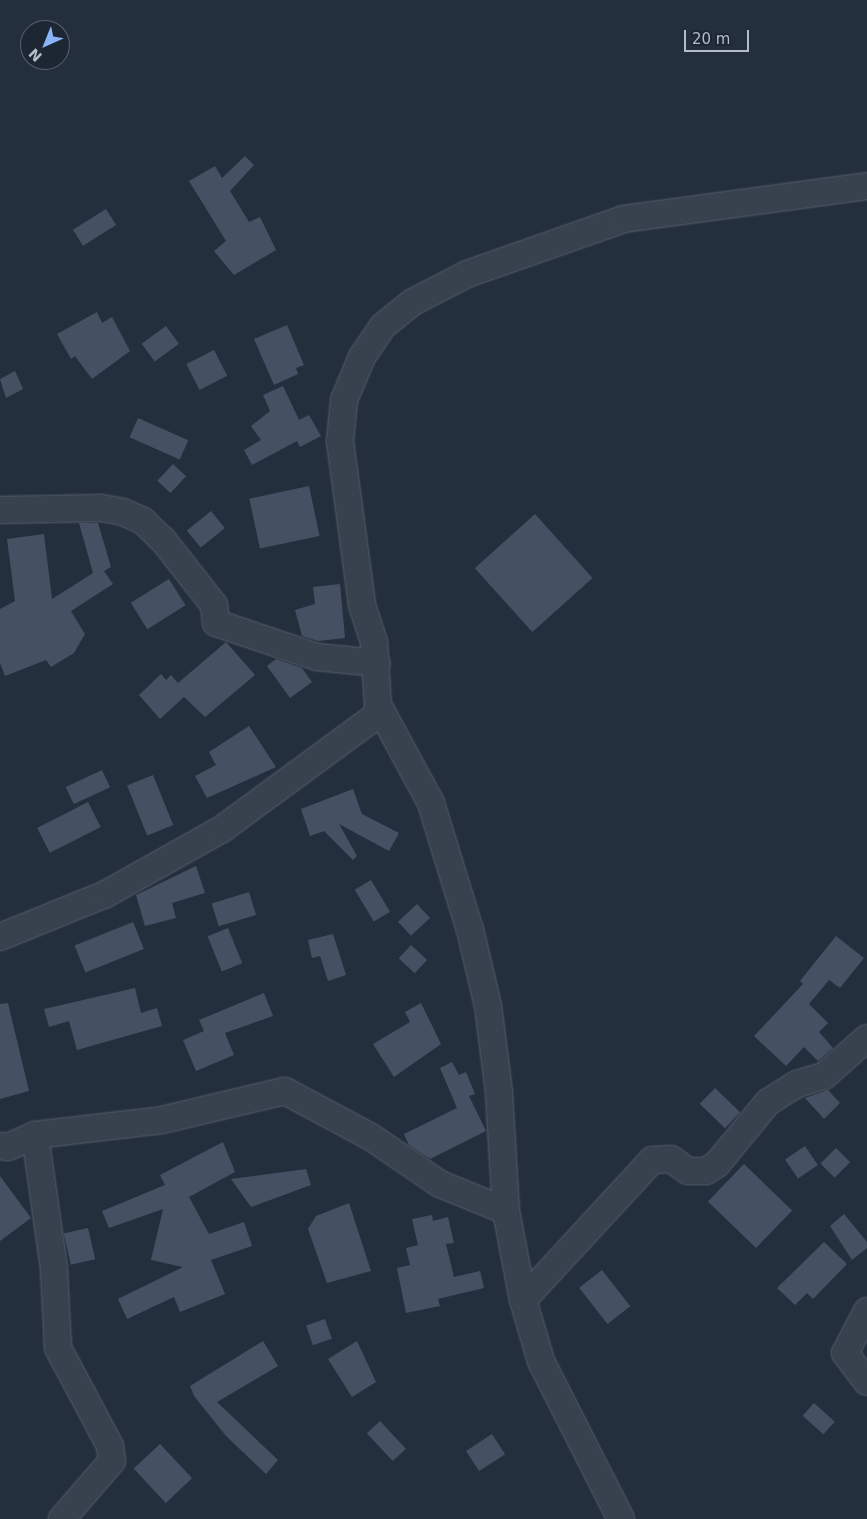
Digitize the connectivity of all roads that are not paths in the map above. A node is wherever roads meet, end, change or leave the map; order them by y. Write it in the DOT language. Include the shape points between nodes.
graph roads {
  1 [pos="867,186"];
  2 [pos="0,510"];
  3 [pos="377,664"];
  4 [pos="381,712"];
  5 [pos="0,937"];
  6 [pos="867,1038"];
  7 [pos="35,1135"];
  8 [pos="0,1146"];
  9 [pos="506,1210"];
  10 [pos="523,1300"];
  11 [pos="867,1311"];
  12 [pos="867,1382"];
  13 [pos="62,1519"];
  14 [pos="621,1519"];
  1 -- 3 [label="street" via="624,219 467,274 413,302 383,326 362,357 344,400 340,441 362,604"];
  2 -- 3 [label="street" via="101,508 123,512 144,521 163,540 214,606 216,622 317,657"];
  3 -- 4 [label="street"];
  4 -- 5 [label="street" via="222,829 106,894"];
  4 -- 9 [label="street" via="432,804 470,930 488,1006 499,1092"];
  6 -- 10 [label="street" via="824,1076 797,1084 768,1102 717,1164 706,1171 688,1171 671,1159 652,1160"];
  7 -- 8 [label="street" via="8,1147"];
  7 -- 9 [label="street" via="162,1120 285,1091 371,1137 440,1184"];
  7 -- 13 [label="street" via="54,1269 58,1348 110,1446 112,1461"];
  9 -- 10 [label="street"];
  10 -- 14 [label="street" via="541,1361"];
  11 -- 12 [label="street" via="845,1353"];
}
